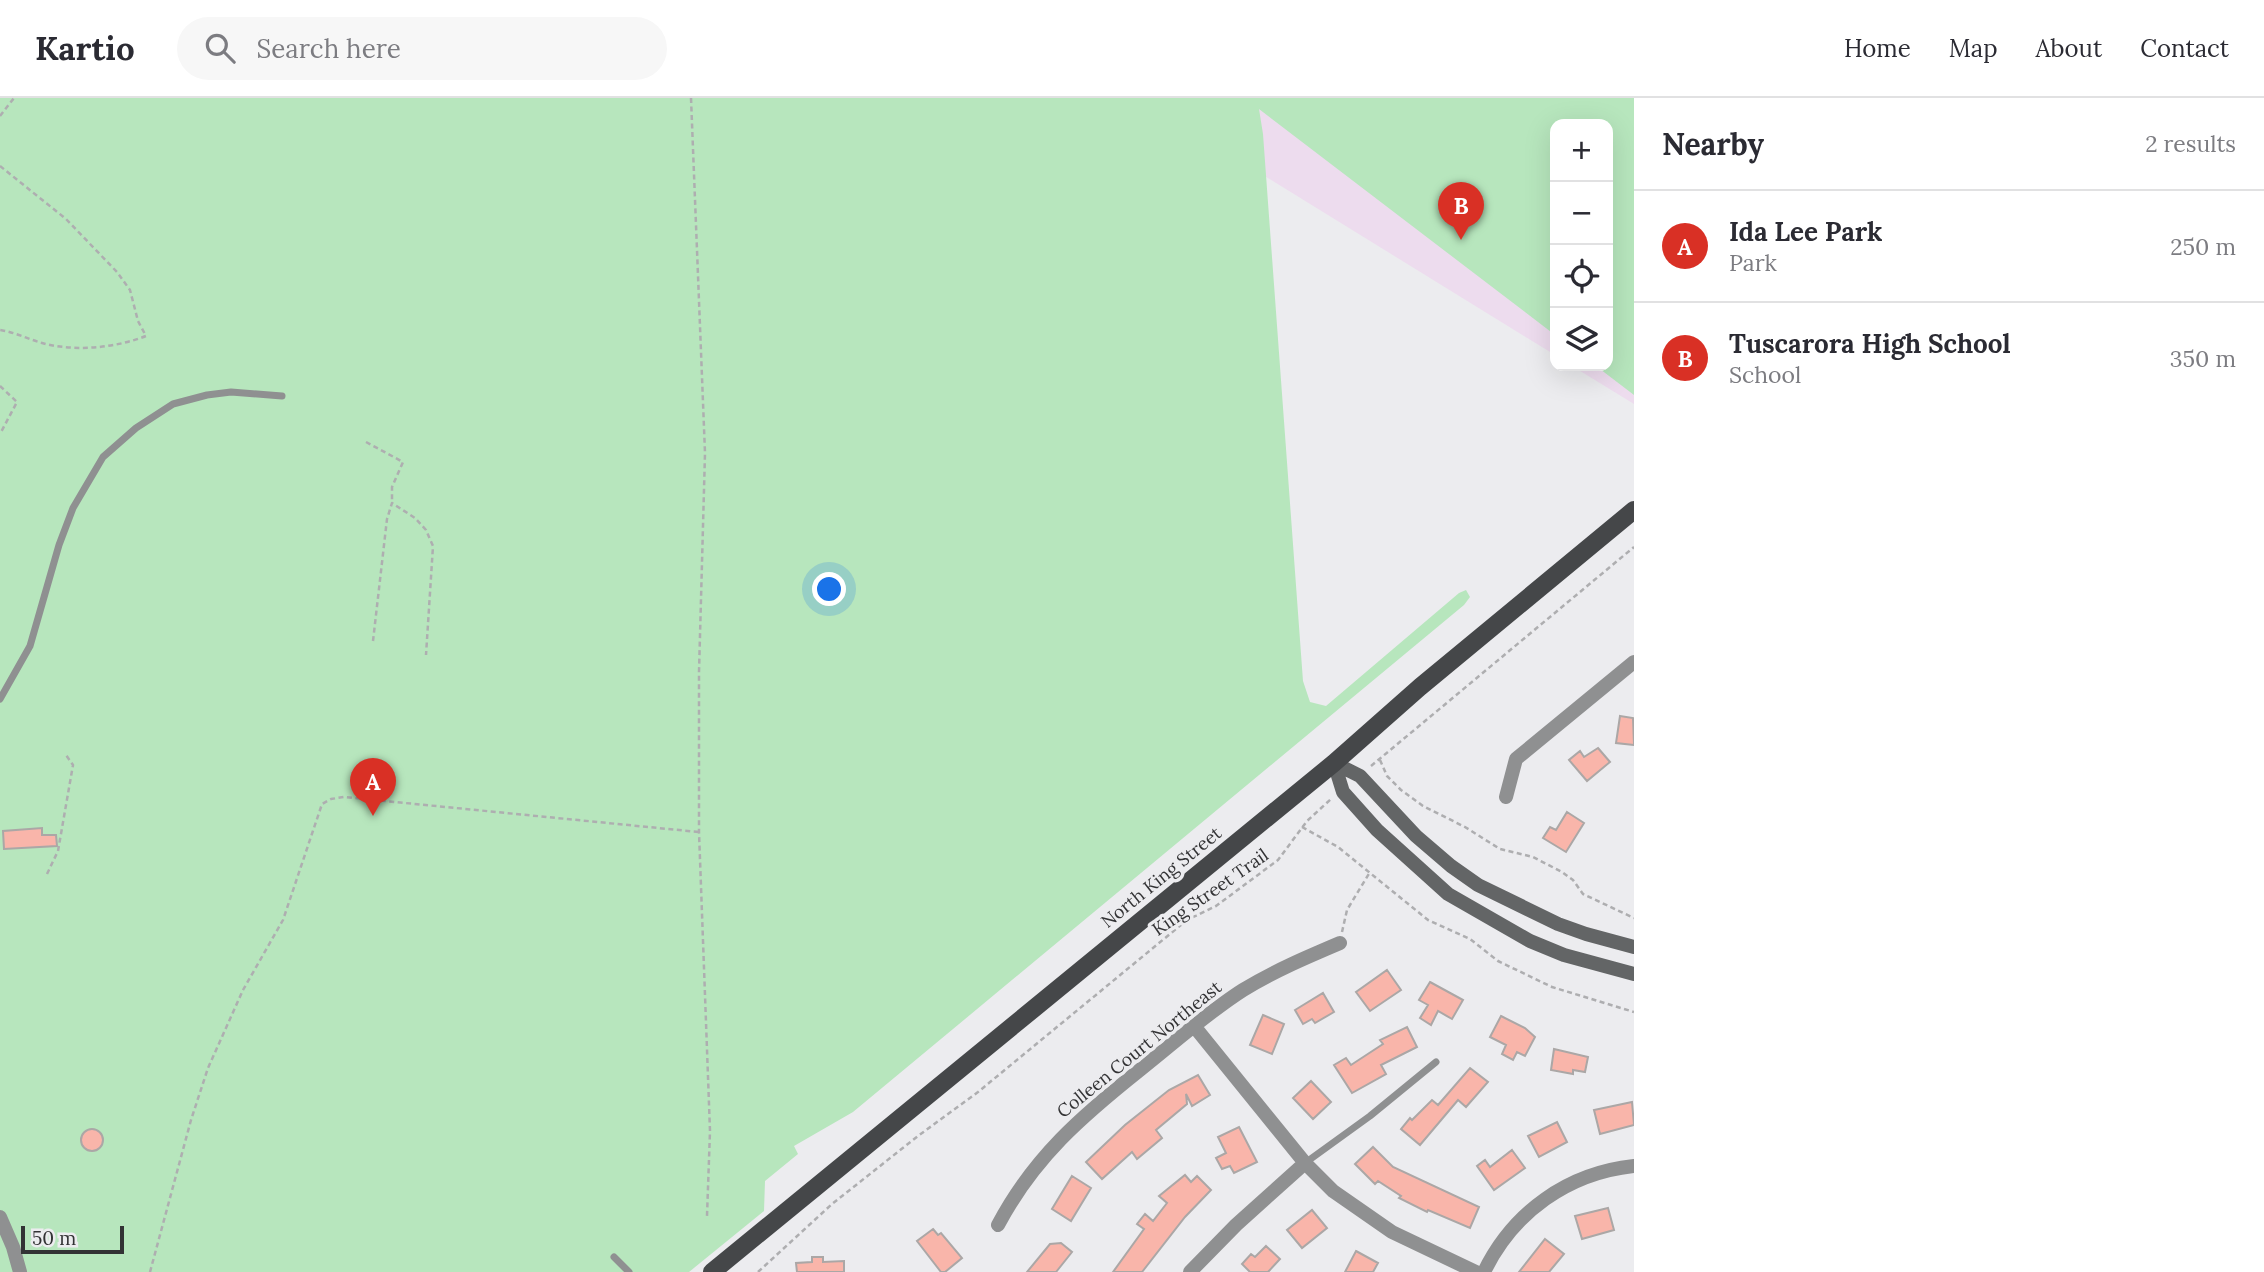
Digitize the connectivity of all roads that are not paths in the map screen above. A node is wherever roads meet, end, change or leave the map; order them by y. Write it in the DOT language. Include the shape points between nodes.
graph roads {
  1 [pos="282,396"];
  2 [pos="1634,510"];
  3 [pos="1634,662"];
  4 [pos="0,699"];
  5 [pos="1334,763"];
  6 [pos="1506,797"];
  7 [pos="1340,943"];
  8 [pos="1634,947"];
  9 [pos="1634,974"];
  10 [pos="1194,1026"];
  11 [pos="1436,1062"];
  12 [pos="1305,1163"];
  13 [pos="1634,1166"];
  14 [pos="0,1217"];
  15 [pos="998,1225"];
  16 [pos="614,1257"];
  17 [pos="20,1272"];
  18 [pos="629,1272"];
  19 [pos="712,1272"];
  20 [pos="1190,1272"];
  21 [pos="1476,1272"];
  22 [pos="1484,1272"];
  1 -- 4 [label="lane" via="231,392 173,404 103,457 73,508 30,646"];
  2 -- 5 [label="main road, North King Street"];
  3 -- 6 [label="street" via="1516,759"];
  5 -- 8 [label="main road" via="1360,776 1416,836 1478,885 1558,924"];
  5 -- 9 [label="main road" via="1341,790 1377,830 1448,894 1531,941"];
  5 -- 19 [label="main road, North King Street"];
  7 -- 10 [label="street, Colleen Court Northeast" via="1263,979"];
  10 -- 12 [label="street"];
  10 -- 15 [label="street, Colleen Court Northeast" via="1066,1131 1023,1182"];
  11 -- 12 [label="lane"];
  12 -- 20 [label="street"];
  12 -- 21 [label="street" via="1363,1214"];
  13 -- 22 [label="street" via="1598,1173 1554,1192 1514,1226"];
  14 -- 17 [label="street"];
  16 -- 18 [label="lane"];
}
